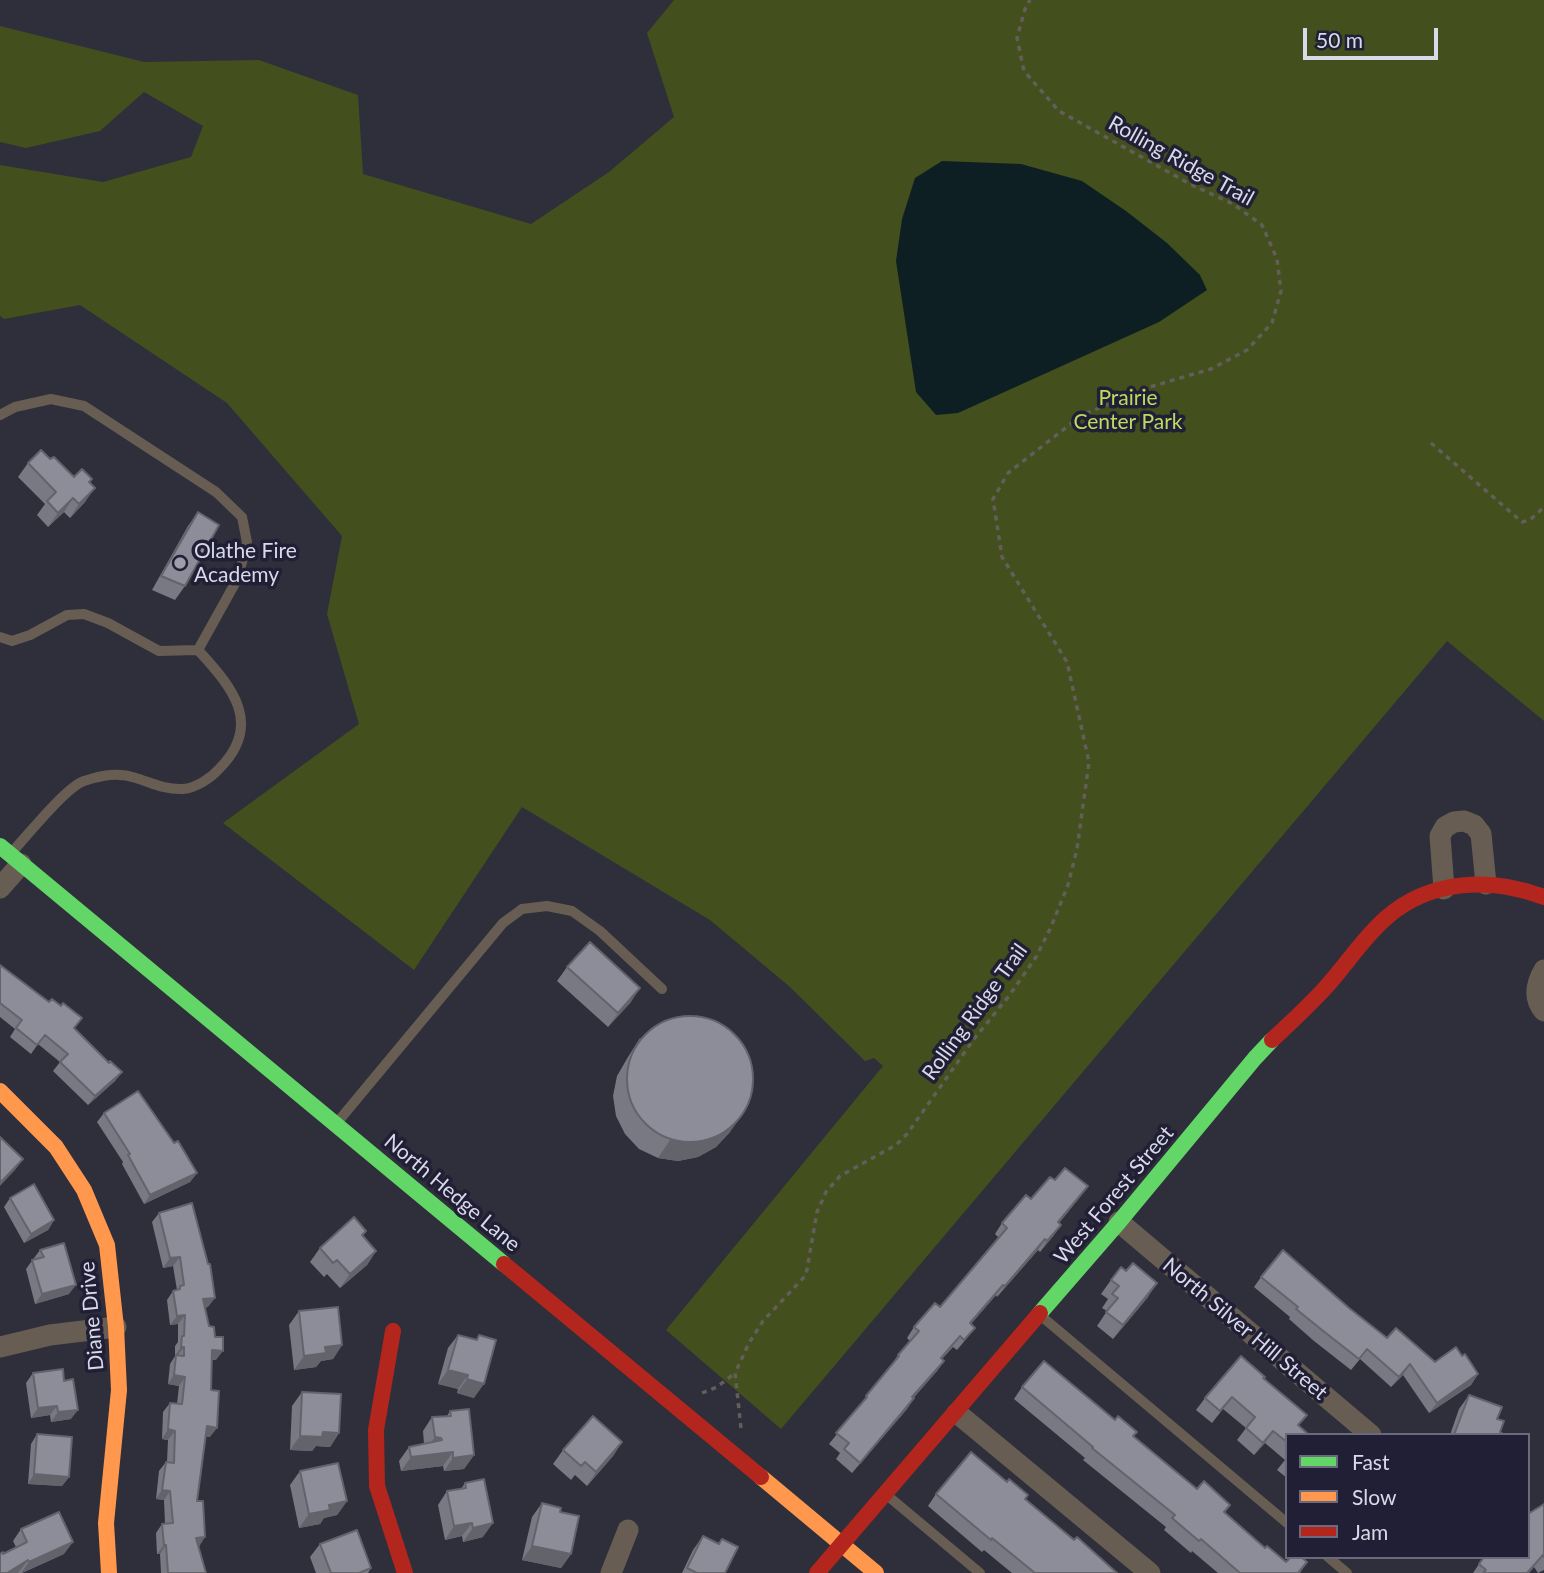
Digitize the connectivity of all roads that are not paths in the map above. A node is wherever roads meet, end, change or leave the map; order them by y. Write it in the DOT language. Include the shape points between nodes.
graph roads {
  1 [pos="0,415"];
  2 [pos="0,637"];
  3 [pos="198,650"];
  4 [pos="10,855"];
  5 [pos="1486,884"];
  6 [pos="0,888"];
  7 [pos="1439,890"];
  8 [pos="1544,897"];
  9 [pos="1544,970"];
  10 [pos="662,989"];
  11 [pos="1544,1011"];
  12 [pos="0,1091"];
  13 [pos="336,1124"];
  14 [pos="1119,1222"];
  15 [pos="1040,1315"];
  16 [pos="116,1327"];
  17 [pos="393,1331"];
  18 [pos="0,1347"];
  19 [pos="957,1412"];
  20 [pos="1369,1433"];
  21 [pos="885,1494"];
  22 [pos="1285,1520"];
  23 [pos="628,1530"];
  24 [pos="842,1544"];
  25 [pos="1330,1559"];
  26 [pos="109,1573"];
  27 [pos="405,1573"];
  28 [pos="611,1573"];
  29 [pos="817,1573"];
  30 [pos="876,1573"];
  31 [pos="980,1573"];
  32 [pos="1150,1573"];
  33 [pos="1347,1573"];
  1 -- 3 [label="lane" via="51,399 84,406 216,492 242,517 247,542 238,578"];
  2 -- 3 [label="lane" via="12,641 67,615 84,614 159,651"];
  3 -- 4 [label="lane" via="237,700 241,728 232,756 211,778 185,789 107,774 80,782"];
  4 -- 6 [label="street"];
  4 -- 13 [label="street, North Hedge Lane"];
  5 -- 7 [label="street, West Forest Street"];
  5 -- 7 [label="street" via="1481,834 1474,825 1454,822 1440,836"];
  5 -- 8 [label="street, West Forest Street" via="1510,885"];
  7 -- 14 [label="street, West Forest Street" via="1389,915 1318,996 1272,1038"];
  9 -- 11 [label="street" via="1536,991"];
  10 -- 13 [label="lane" via="572,911 547,906 522,909 503,923"];
  12 -- 16 [label="street, Diane Drive" via="56,1147 84,1190 107,1245"];
  13 -- 24 [label="street, North Hedge Lane"];
  14 -- 15 [label="street, West Forest Street"];
  14 -- 20 [label="street, North Silver Hill Street"];
  15 -- 19 [label="street, West Forest Street"];
  15 -- 22 [label="lane"];
  16 -- 18 [label="street"];
  16 -- 26 [label="street, Diane Drive" via="119,1390 106,1523"];
  17 -- 27 [label="street" via="376,1430 377,1486"];
  19 -- 21 [label="street, West Forest Street"];
  19 -- 32 [label="street"];
  21 -- 24 [label="street, West Forest Street"];
  21 -- 31 [label="lane"];
  23 -- 28 [label="street"];
  24 -- 29 [label="street, West Forest Street"];
  24 -- 30 [label="street, North Hedge Lane"];
  25 -- 33 [label="lane"];
}
